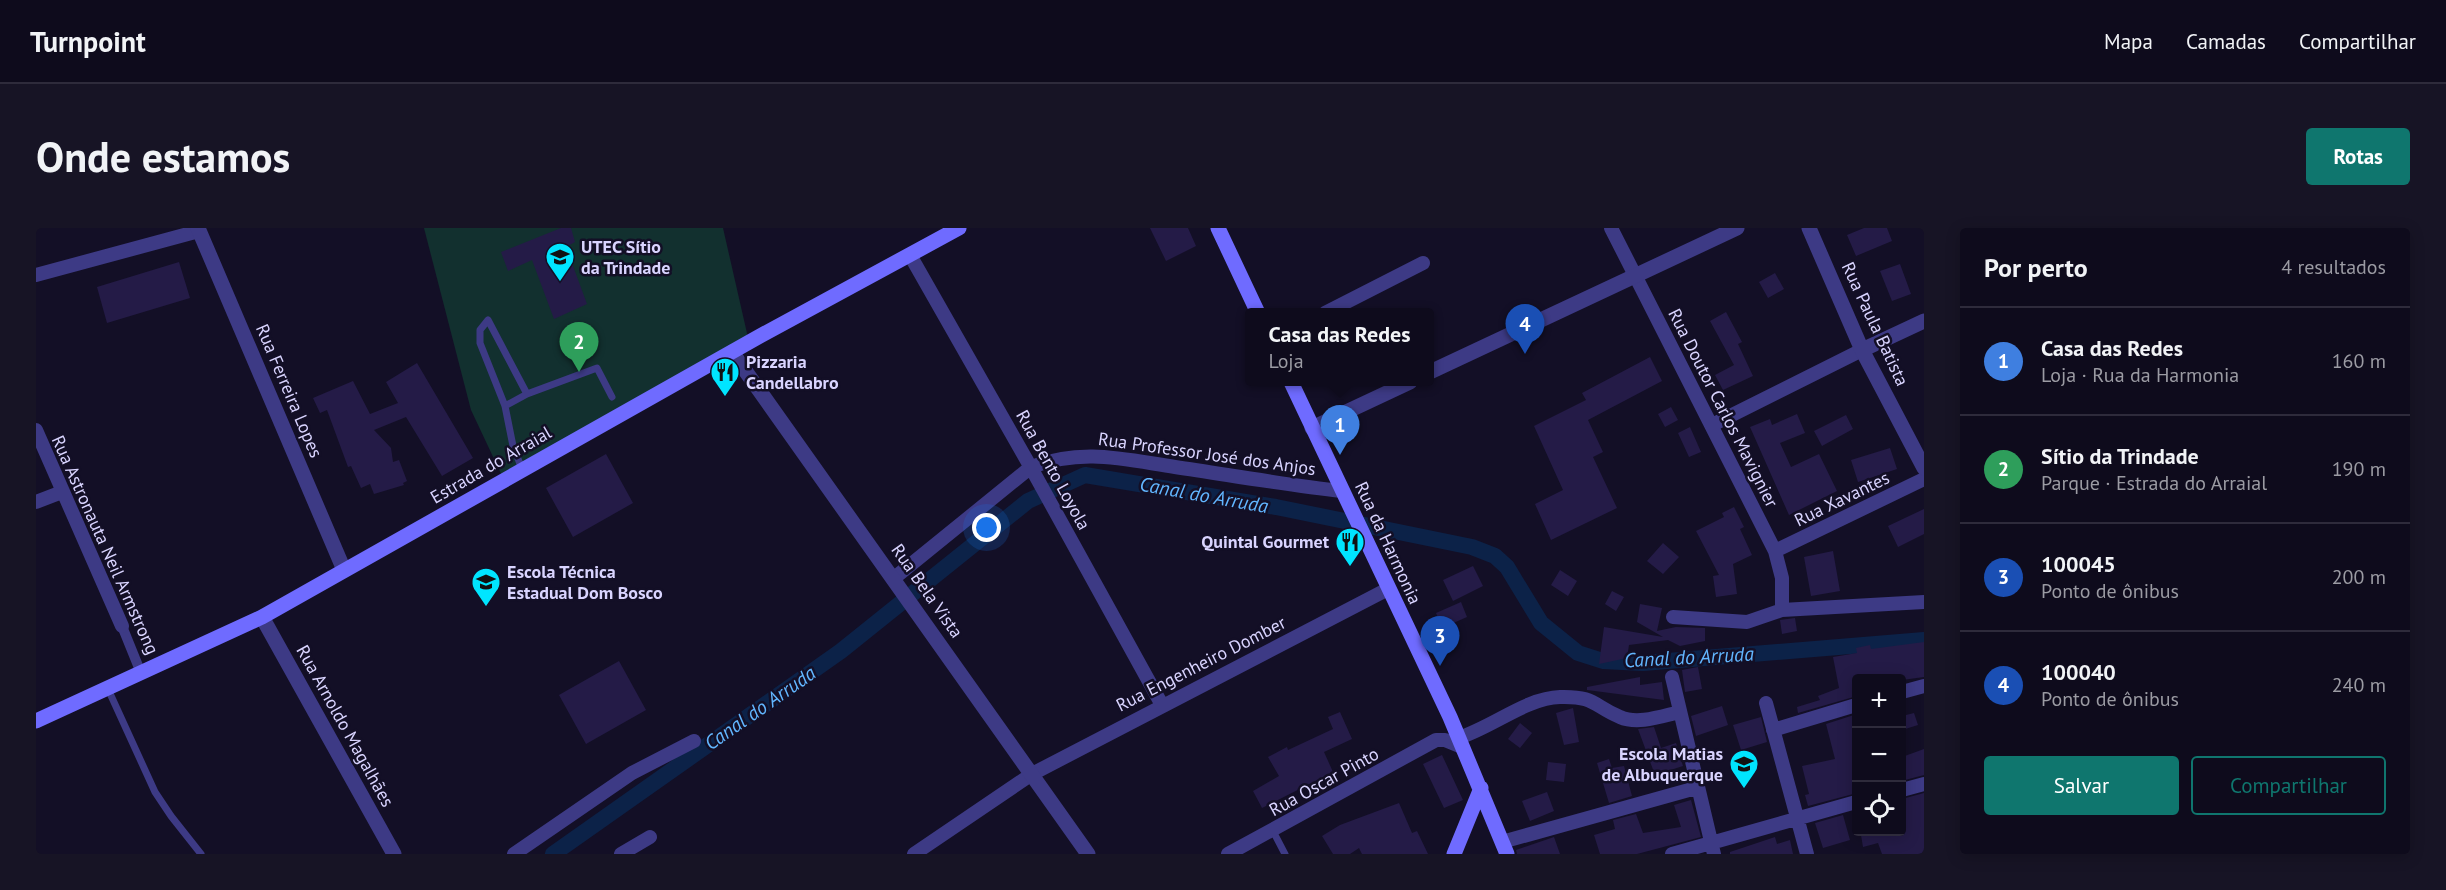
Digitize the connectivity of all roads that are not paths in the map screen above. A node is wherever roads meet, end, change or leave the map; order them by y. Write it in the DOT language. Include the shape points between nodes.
graph roads {
  1 [pos="959,228"];
  2 [pos="1218,228"];
  3 [pos="1611,228"];
  4 [pos="1737,228"];
  5 [pos="1809,228"];
  6 [pos="198,230"];
  7 [pos="910,255"];
  8 [pos="1423,263"];
  9 [pos="36,275"];
  10 [pos="1635,276"];
  11 [pos="1256,308"];
  12 [pos="1333,308"];
  13 [pos="1924,321"];
  14 [pos="1862,350"];
  15 [pos="732,352"];
  16 [pos="1434,370"];
  17 [pos="1292,386"];
  18 [pos="1399,386"];
  19 [pos="527,394"];
  20 [pos="612,397"];
  21 [pos="505,406"];
  22 [pos="1712,425"];
  23 [pos="1311,428"];
  24 [pos="36,430"];
  25 [pos="1924,468"];
  26 [pos="522,469"];
  27 [pos="1032,470"];
  28 [pos="1924,479"];
  29 [pos="1342,491"];
  30 [pos="62,492"];
  31 [pos="36,502"];
  32 [pos="1775,551"];
  33 [pos="344,570"];
  34 [pos="896,584"];
  35 [pos="1388,589"];
  36 [pos="1924,602"];
  37 [pos="1782,610"];
  38 [pos="262,617"];
  39 [pos="1673,617"];
  40 [pos="122,626"];
  41 [pos="141,673"];
  42 [pos="1672,677"];
  43 [pos="1924,686"];
  44 [pos="108,689"];
  45 [pos="1906,692"];
  46 [pos="1766,702"];
  47 [pos="1162,705"];
  48 [pos="1852,706"];
  49 [pos="1680,712"];
  50 [pos="1449,717"];
  51 [pos="36,721"];
  52 [pos="1773,730"];
  53 [pos="1436,740"];
  54 [pos="694,741"];
  55 [pos="1460,742"];
  56 [pos="1032,774"];
  57 [pos="1924,784"];
  58 [pos="1481,788"];
  59 [pos="1696,788"];
  60 [pos="1906,789"];
  61 [pos="1852,803"];
  62 [pos="1797,818"];
  63 [pos="1273,831"];
  64 [pos="650,837"];
  65 [pos="1505,848"];
  66 [pos="1712,848"];
  67 [pos="201,854"];
  68 [pos="394,854"];
  69 [pos="514,854"];
  70 [pos="621,854"];
  71 [pos="914,854"];
  72 [pos="1088,854"];
  73 [pos="1228,854"];
  74 [pos="1285,854"];
  75 [pos="1454,854"];
  76 [pos="1672,854"];
  77 [pos="1807,854"];
  1 -- 7 [label="main road, Estrada do Arraial"];
  2 -- 11 [label="main road"];
  3 -- 10 [label="street, Rua Doutor Carlos Mavignier"];
  4 -- 10 [label="street"];
  5 -- 14 [label="street, Rua Paula Batista"];
  6 -- 9 [label="street"];
  6 -- 33 [label="street, Rua Ferreira Lopes"];
  7 -- 15 [label="main road, Estrada do Arraial"];
  7 -- 27 [label="street, Rua Bento Loyola"];
  8 -- 12 [label="street"];
  10 -- 16 [label="street"];
  10 -- 22 [label="street, Rua Doutor Carlos Mavignier"];
  13 -- 14 [label="street"];
  14 -- 22 [label="street"];
  14 -- 25 [label="street, Rua Paula Batista"];
  15 -- 26 [label="main road, Estrada do Arraial"];
  15 -- 34 [label="street, Rua Bela Vista"];
  17 -- 23 [label="main road, Rua da Harmonia"];
  18 -- 23 [label="street"];
  19 -- 20 [label="lane" via="597,368"];
  19 -- 21 [label="lane"];
  19 -- 21 [label="lane" via="488,320 480,330 480,343"];
  21 -- 26 [label="lane"];
  22 -- 32 [label="street, Rua Doutor Carlos Mavignier"];
  23 -- 29 [label="main road, Rua da Harmonia"];
  24 -- 30 [label="street, Rua Astronauta Neil Armstrong"];
  26 -- 33 [label="main road, Estrada do Arraial"];
  27 -- 29 [label="street, Rua Professor José dos Anjos" via="1081,455 1121,457"];
  27 -- 34 [label="street, Rua Professor José dos Anjos"];
  27 -- 47 [label="street, Rua Bento Loyola"];
  28 -- 32 [label="street, Rua Xavantes"];
  29 -- 35 [label="main road, Rua da Harmonia"];
  30 -- 31 [label="street"];
  30 -- 40 [label="street, Rua Astronauta Neil Armstrong"];
  32 -- 37 [label="street, Rua Doutor Carlos Mavignier" via="1782,578"];
  33 -- 38 [label="main road, Estrada do Arraial"];
  34 -- 56 [label="street, Rua Bela Vista"];
  35 -- 47 [label="street, Rua Engenheiro Domber"];
  35 -- 50 [label="main road, Rua da Harmonia"];
  36 -- 37 [label="street"];
  37 -- 39 [label="street" via="1747,622"];
  38 -- 41 [label="main road, Estrada do Arraial"];
  38 -- 68 [label="street, Rua Arnoldo Magalhães"];
  40 -- 41 [label="street, Rua Astronauta Neil Armstrong"];
  41 -- 44 [label="main road, Estrada do Arraial"];
  42 -- 49 [label="street"];
  43 -- 45 [label="street"];
  44 -- 51 [label="main road, Estrada do Arraial"];
  44 -- 67 [label="lane" via="155,792"];
  46 -- 52 [label="street"];
  47 -- 56 [label="street, Rua Engenheiro Domber"];
  48 -- 52 [label="street"];
  49 -- 55 [label="street" via="1650,719 1626,719 1588,699 1549,698 1535,701"];
  49 -- 59 [label="street"];
  50 -- 53 [label="street" via="1444,734"];
  50 -- 55 [label="main road, Rua da Harmonia"];
  52 -- 62 [label="street"];
  53 -- 55 [label="street"];
  53 -- 63 [label="street, Rua Oscar Pinto"];
  54 -- 69 [label="street" via="632,773"];
  55 -- 58 [label="main road, Rua da Harmonia"];
  56 -- 71 [label="street, Rua Engenheiro Domber"];
  56 -- 72 [label="street, Rua Bela Vista"];
  57 -- 60 [label="street"];
  58 -- 65 [label="main road, Rua da Harmonia"];
  58 -- 75 [label="main road"];
  59 -- 65 [label="street"];
  59 -- 66 [label="street"];
  61 -- 62 [label="street"];
  62 -- 66 [label="street"];
  62 -- 77 [label="street"];
  63 -- 73 [label="street, Rua Oscar Pinto"];
  63 -- 74 [label="lane"];
  64 -- 70 [label="street"];
  66 -- 76 [label="street"];
}
